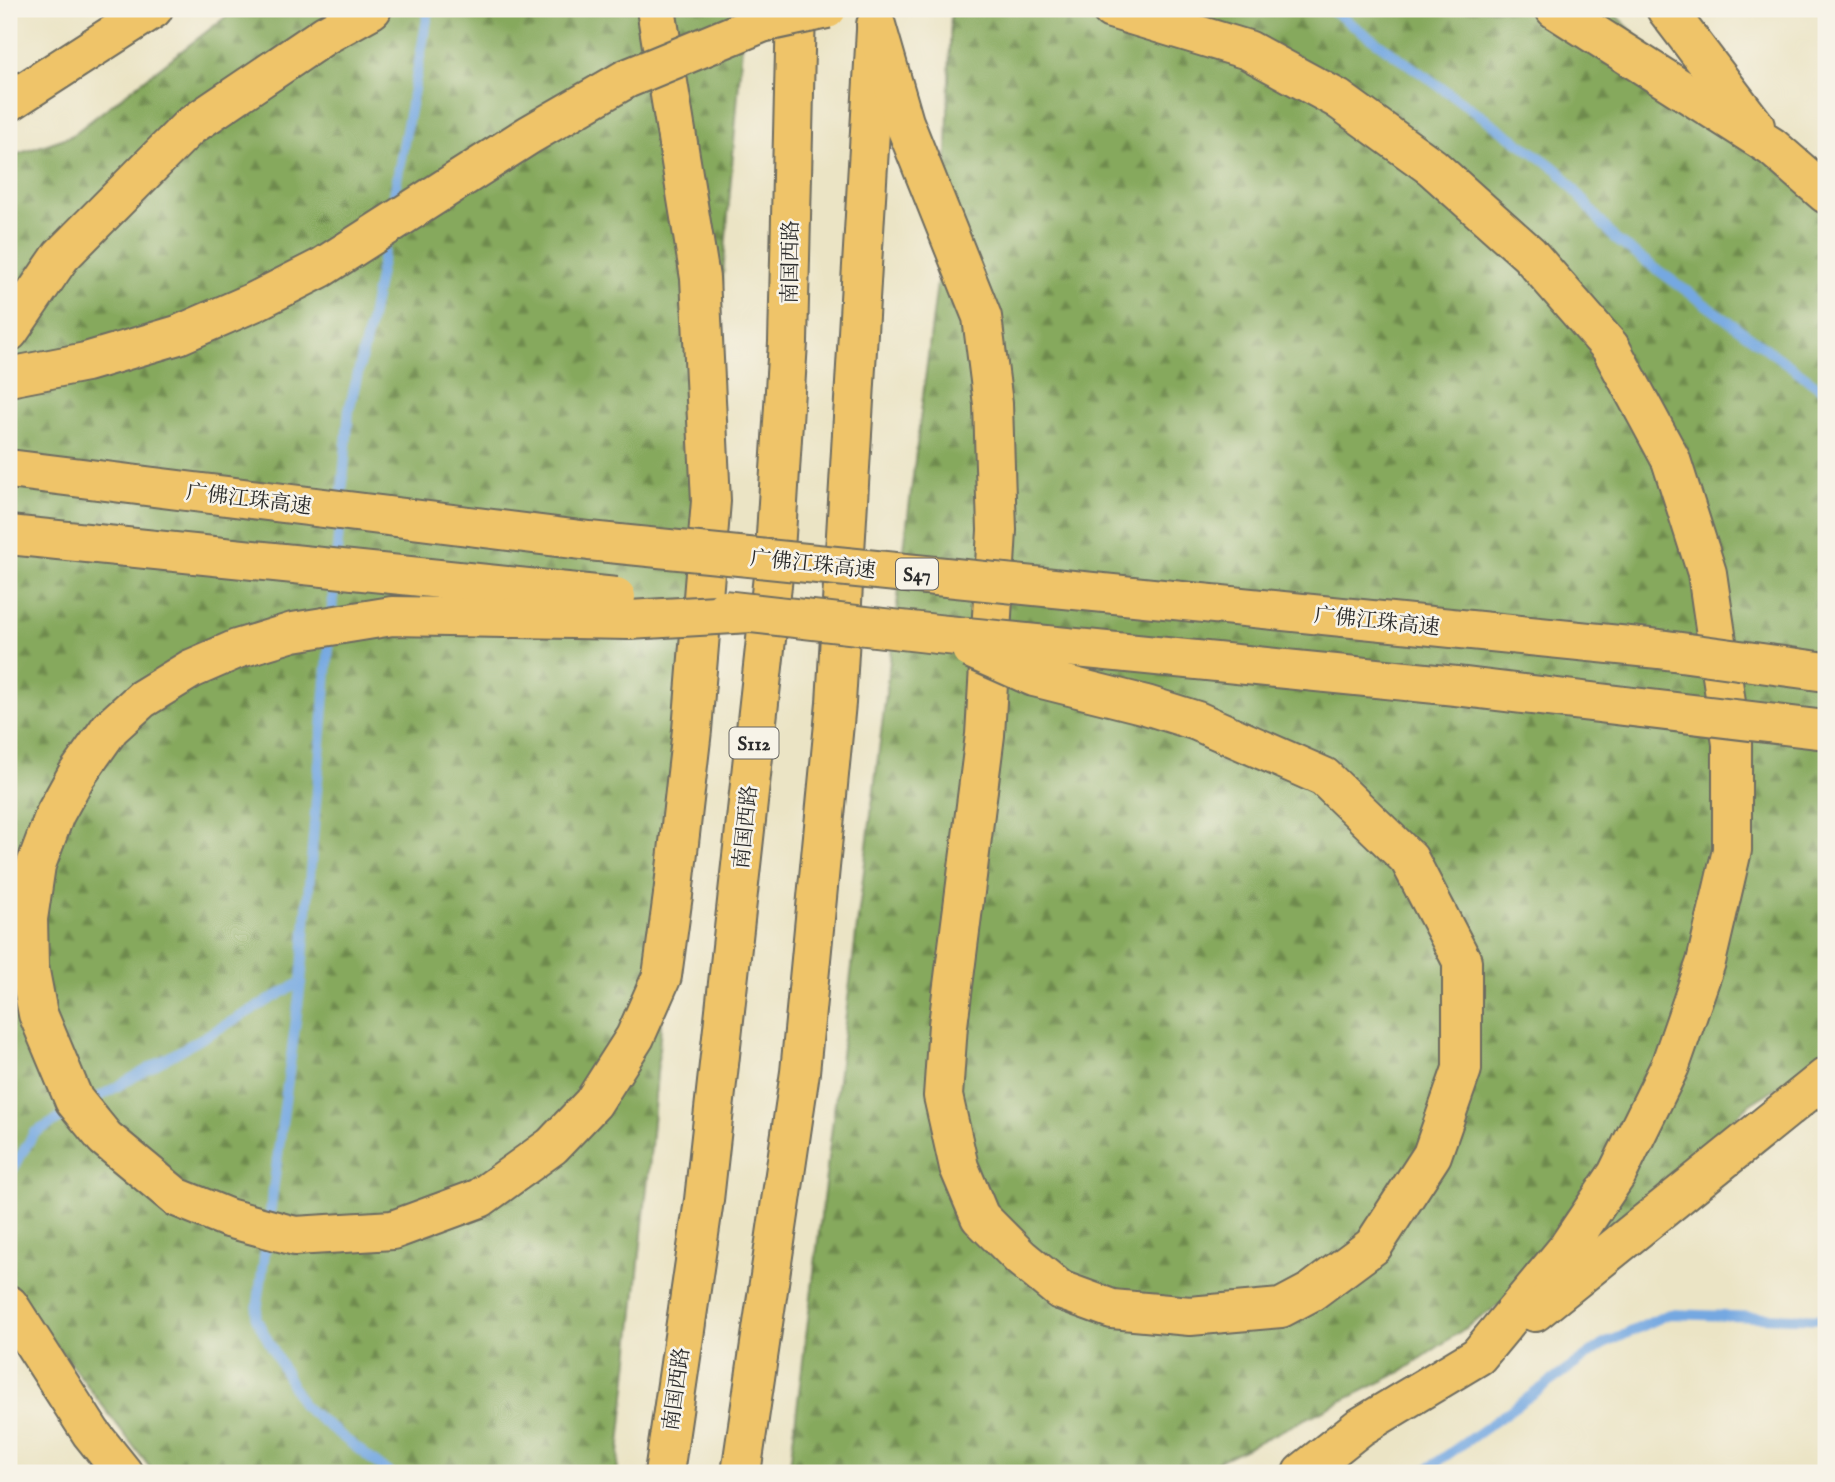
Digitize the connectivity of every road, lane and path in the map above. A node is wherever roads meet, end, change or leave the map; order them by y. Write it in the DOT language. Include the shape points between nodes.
graph roads {
  1 [pos="153,9"];
  2 [pos="372,9"];
  3 [pos="656,9"];
  4 [pos="796,9"];
  5 [pos="827,9"];
  6 [pos="1111,9"];
  7 [pos="1555,9"];
  8 [pos="1666,9"];
  9 [pos="876,17"];
  10 [pos="9,102"];
  11 [pos="1772,147"];
  12 [pos="1826,194"];
  13 [pos="9,332"];
  14 [pos="9,377"];
  15 [pos="9,469"];
  16 [pos="9,535"];
  17 [pos="751,613"];
  18 [pos="937,634"];
  19 [pos="1826,672"];
  20 [pos="1826,730"];
  21 [pos="1826,1077"];
  22 [pos="9,1305"];
  23 [pos="1478,1356"];
  24 [pos="122,1473"];
  25 [pos="664,1473"];
  26 [pos="741,1473"];
  27 [pos="1302,1473"];
  1 -- 10 [label="main road"];
  2 -- 13 [label="main road" via="325,35 190,127 61,256"];
  3 -- 17 [label="main road, bridge" via="700,278 711,501 692,730 663,975 635,1037 593,1102 552,1146 480,1198 393,1230 295,1236 228,1218 176,1197 106,1138 74,1100 38,1014 29,966 28,919 36,865 60,804 110,728 142,699 191,669 237,649 293,632 392,616 629,620"];
  4 -- 25 [label="main road, 南国西路 / S112" via="788,342 774,567 704,1200"];
  5 -- 14 [label="main road, bridge" via="762,23 626,79 321,268 254,302 177,335 86,362"];
  6 -- 23 [label="main road" via="1248,50 1338,99 1433,167 1529,254 1609,347 1671,460 1707,573 1732,744 1732,850 1706,962 1670,1066 1617,1174 1566,1250"];
  7 -- 11 [label="main road"];
  8 -- 11 [label="main road"];
  9 -- 18 [label="main road, bridge" via="904,121 982,317 993,404 997,530 985,735 943,1096 959,1167 980,1217 1021,1258 1060,1290 1112,1309 1190,1316 1281,1308 1311,1292 1373,1246 1432,1155 1462,1069 1462,961 1409,859 1324,777 1197,721 1034,677"];
  9 -- 26 [label="main road" via="836,703 800,1072"];
  11 -- 12 [label="main road"];
  15 -- 19 [label="main road, 广佛江珠高速 / S47, bridge" via="589,541 1659,649"];
  16 -- 17 [label="main road, bridge"];
  17 -- 18 [label="main road, bridge"];
  18 -- 20 [label="main road, bridge" via="1456,686"];
  21 -- 23 [label="main road"];
  22 -- 24 [label="main road"];
  23 -- 27 [label="main road" via="1360,1427"];
}
